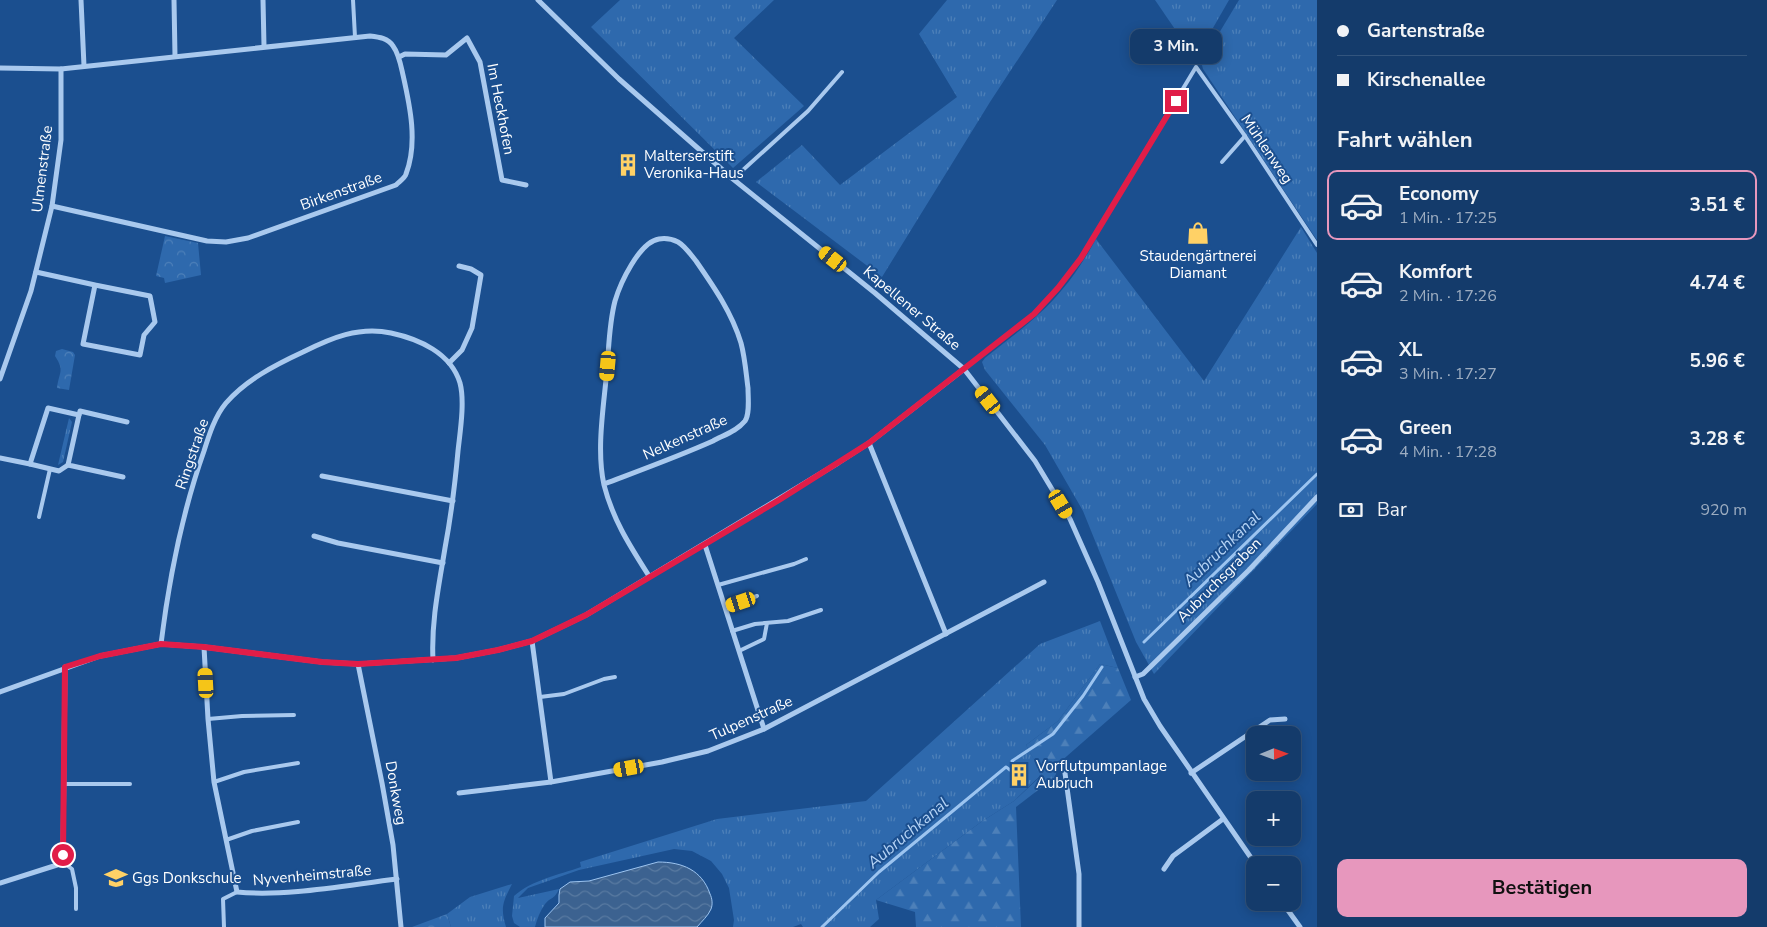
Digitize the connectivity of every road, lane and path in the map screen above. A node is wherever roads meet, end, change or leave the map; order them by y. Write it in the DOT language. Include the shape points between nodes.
graph roads {
  1 [pos="81,0"];
  2 [pos="174,0"];
  3 [pos="262,0"];
  4 [pos="353,0"];
  5 [pos="538,0"];
  6 [pos="355,36"];
  7 [pos="264,46"];
  8 [pos="175,56"];
  9 [pos="399,57"];
  10 [pos="84,66"];
  11 [pos="0,68"];
  12 [pos="61,69"];
  13 [pos="842,72"];
  14 [pos="1245,136"];
  15 [pos="1222,162"];
  16 [pos="732,179"];
  17 [pos="526,185"];
  18 [pos="52,206"];
  19 [pos="1317,245"];
  20 [pos="460,266"];
  21 [pos="36,272"];
  22 [pos="96,285"];
  23 [pos="448,363"];
  24 [pos="964,369"];
  25 [pos="0,379"];
  26 [pos="79,415"];
  27 [pos="127,422"];
  28 [pos="869,443"];
  29 [pos="0,458"];
  30 [pos="30,464"];
  31 [pos="68,465"];
  32 [pos="50,469"];
  33 [pos="322,476"];
  34 [pos="123,477"];
  35 [pos="604,484"];
  36 [pos="1317,497"];
  37 [pos="453,501"];
  38 [pos="39,516"];
  39 [pos="314,536"];
  40 [pos="705,545"];
  41 [pos="806,559"];
  42 [pos="443,563"];
  43 [pos="649,576"];
  44 [pos="1044,582"];
  45 [pos="718,585"];
  46 [pos="757,596"];
  47 [pos="725,607"];
  48 [pos="821,610"];
  49 [pos="767,623"];
  50 [pos="732,631"];
  51 [pos="946,634"];
  52 [pos="532,641"];
  53 [pos="161,644"];
  54 [pos="204,647"];
  55 [pos="738,651"];
  56 [pos="433,660"];
  57 [pos="358,664"];
  58 [pos="65,667"];
  59 [pos="615,677"];
  60 [pos="1136,677"];
  61 [pos="0,692"];
  62 [pos="540,698"];
  63 [pos="294,715"];
  64 [pos="208,719"];
  65 [pos="1285,719"];
  66 [pos="764,729"];
  67 [pos="298,763"];
  68 [pos="1064,766"];
  69 [pos="1191,773"];
  70 [pos="214,782"];
  71 [pos="551,782"];
  72 [pos="64,784"];
  73 [pos="130,784"];
  74 [pos="459,793"];
  75 [pos="1222,819"];
  76 [pos="298,822"];
  77 [pos="226,840"];
  78 [pos="1249,856"];
  79 [pos="60,860"];
  80 [pos="1164,869"];
  81 [pos="397,879"];
  82 [pos="0,882"];
  83 [pos="238,892"];
  84 [pos="76,909"];
  85 [pos="1288,911"];
  86 [pos="224,927"];
  87 [pos="401,927"];
  88 [pos="1079,927"];
  89 [pos="1300,927"];
  1 -- 10 [label="street"];
  2 -- 8 [label="street"];
  3 -- 7 [label="street"];
  4 -- 6 [label="lane"];
  5 -- 16 [label="street, Kapellener Straße" via="619,79"];
  6 -- 7 [label="street, Birkenstraße"];
  6 -- 9 [label="street, Birkenstraße" via="384,38"];
  7 -- 8 [label="street, Birkenstraße"];
  8 -- 10 [label="street, Birkenstraße"];
  9 -- 17 [label="street, Im Heckhofen" via="406,54 446,55 467,38 480,62 502,180"];
  9 -- 18 [label="street, Birkenstraße" via="410,105 412,141 406,176 396,185 248,238 226,242 207,241"];
  10 -- 12 [label="street, Birkenstraße"];
  11 -- 12 [label="street, Birkenstraße"];
  12 -- 18 [label="street, Ulmenstraße" via="61,140"];
  13 -- 16 [label="lane" via="808,111"];
  14 -- 15 [label="lane"];
  14 -- 19 [label="lane, Mühlenweg"];
  14 -- 24 [label="lane, Mühlenweg" via="1196,67 1081,258 1058,288 1034,314"];
  16 -- 24 [label="street, Kapellener Straße" via="876,292"];
  18 -- 21 [label="street, Ulmenstraße"];
  20 -- 23 [label="street" via="480,275 472,328 462,350"];
  21 -- 22 [label="street"];
  21 -- 25 [label="street, Ulmenstraße"];
  22 -- 22 [label="street" via="83,344 140,355 144,335 155,322 150,296"];
  23 -- 37 [label="street, Ringstraße" via="459,382 462,396"];
  23 -- 53 [label="street, Ringstraße" via="438,352 408,337 385,332 356,332 331,338 289,359 263,373 230,399 211,429 196,475 181,530"];
  24 -- 28 [label="street"];
  24 -- 60 [label="street, Kapellener Straße" via="1035,461 1070,519"];
  26 -- 27 [label="street" via="80,411"];
  26 -- 30 [label="street" via="48,408"];
  26 -- 31 [label="street"];
  28 -- 40 [label="street"];
  28 -- 51 [label="street"];
  29 -- 30 [label="street"];
  30 -- 32 [label="street"];
  31 -- 32 [label="street" via="60,471"];
  31 -- 34 [label="street"];
  32 -- 38 [label="lane"];
  33 -- 37 [label="street"];
  35 -- 35 [label="street, Nelkenstraße" via="602,430 610,328 616,300 629,270 646,246 657,239 669,239 679,242 691,255 716,288 730,316 746,369 749,400 746,420 736,430 700,447"];
  35 -- 43 [label="street, Nelkenstraße" via="613,515"];
  36 -- 60 [label="street, Aubruchsgraben" via="1249,570 1143,674"];
  37 -- 42 [label="street, Ringstraße"];
  39 -- 42 [label="street"];
  40 -- 43 [label="street"];
  40 -- 45 [label="street"];
  41 -- 45 [label="lane"];
  42 -- 56 [label="street, Ringstraße" via="432,634"];
  43 -- 52 [label="street" via="586,615"];
  44 -- 51 [label="street, Tulpenstraße"];
  45 -- 47 [label="street"];
  46 -- 47 [label="lane"];
  47 -- 50 [label="street"];
  48 -- 49 [label="lane" via="788,621"];
  49 -- 50 [label="lane"];
  49 -- 55 [label="lane" via="764,639"];
  50 -- 55 [label="street"];
  51 -- 66 [label="street, Tulpenstraße"];
  52 -- 56 [label="street"];
  52 -- 62 [label="street"];
  53 -- 54 [label="street"];
  53 -- 58 [label="street" via="100,656"];
  54 -- 57 [label="street"];
  54 -- 64 [label="street, Nyvenheimstraße"];
  55 -- 66 [label="street"];
  56 -- 57 [label="street"];
  57 -- 81 [label="street, Donkweg"];
  58 -- 61 [label="street"];
  58 -- 72 [label="street"];
  59 -- 62 [label="lane" via="564,694"];
  60 -- 69 [label="street, Kapellener Straße" via="1144,699"];
  62 -- 71 [label="street"];
  63 -- 64 [label="lane"];
  64 -- 70 [label="street, Nyvenheimstraße"];
  65 -- 69 [label="street" via="1270,720"];
  66 -- 71 [label="street, Tulpenstraße" via="690,756"];
  67 -- 70 [label="lane" via="244,772"];
  68 -- 88 [label="street" via="1079,874"];
  69 -- 75 [label="street, Kapellener Straße"];
  70 -- 77 [label="street, Nyvenheimstraße"];
  71 -- 74 [label="street, Tulpenstraße"];
  72 -- 73 [label="lane"];
  72 -- 79 [label="street" via="63,855"];
  75 -- 78 [label="street, Kapellener Straße"];
  75 -- 80 [label="street" via="1173,856"];
  76 -- 77 [label="lane"];
  77 -- 83 [label="street, Nyvenheimstraße"];
  79 -- 82 [label="street" via="57,865"];
  79 -- 84 [label="lane" via="72,869"];
  81 -- 83 [label="street, Nyvenheimstraße" via="258,894"];
  81 -- 87 [label="street, Donkweg"];
  83 -- 86 [label="lane" via="223,899"];
  85 -- 89 [label="street"];
}
